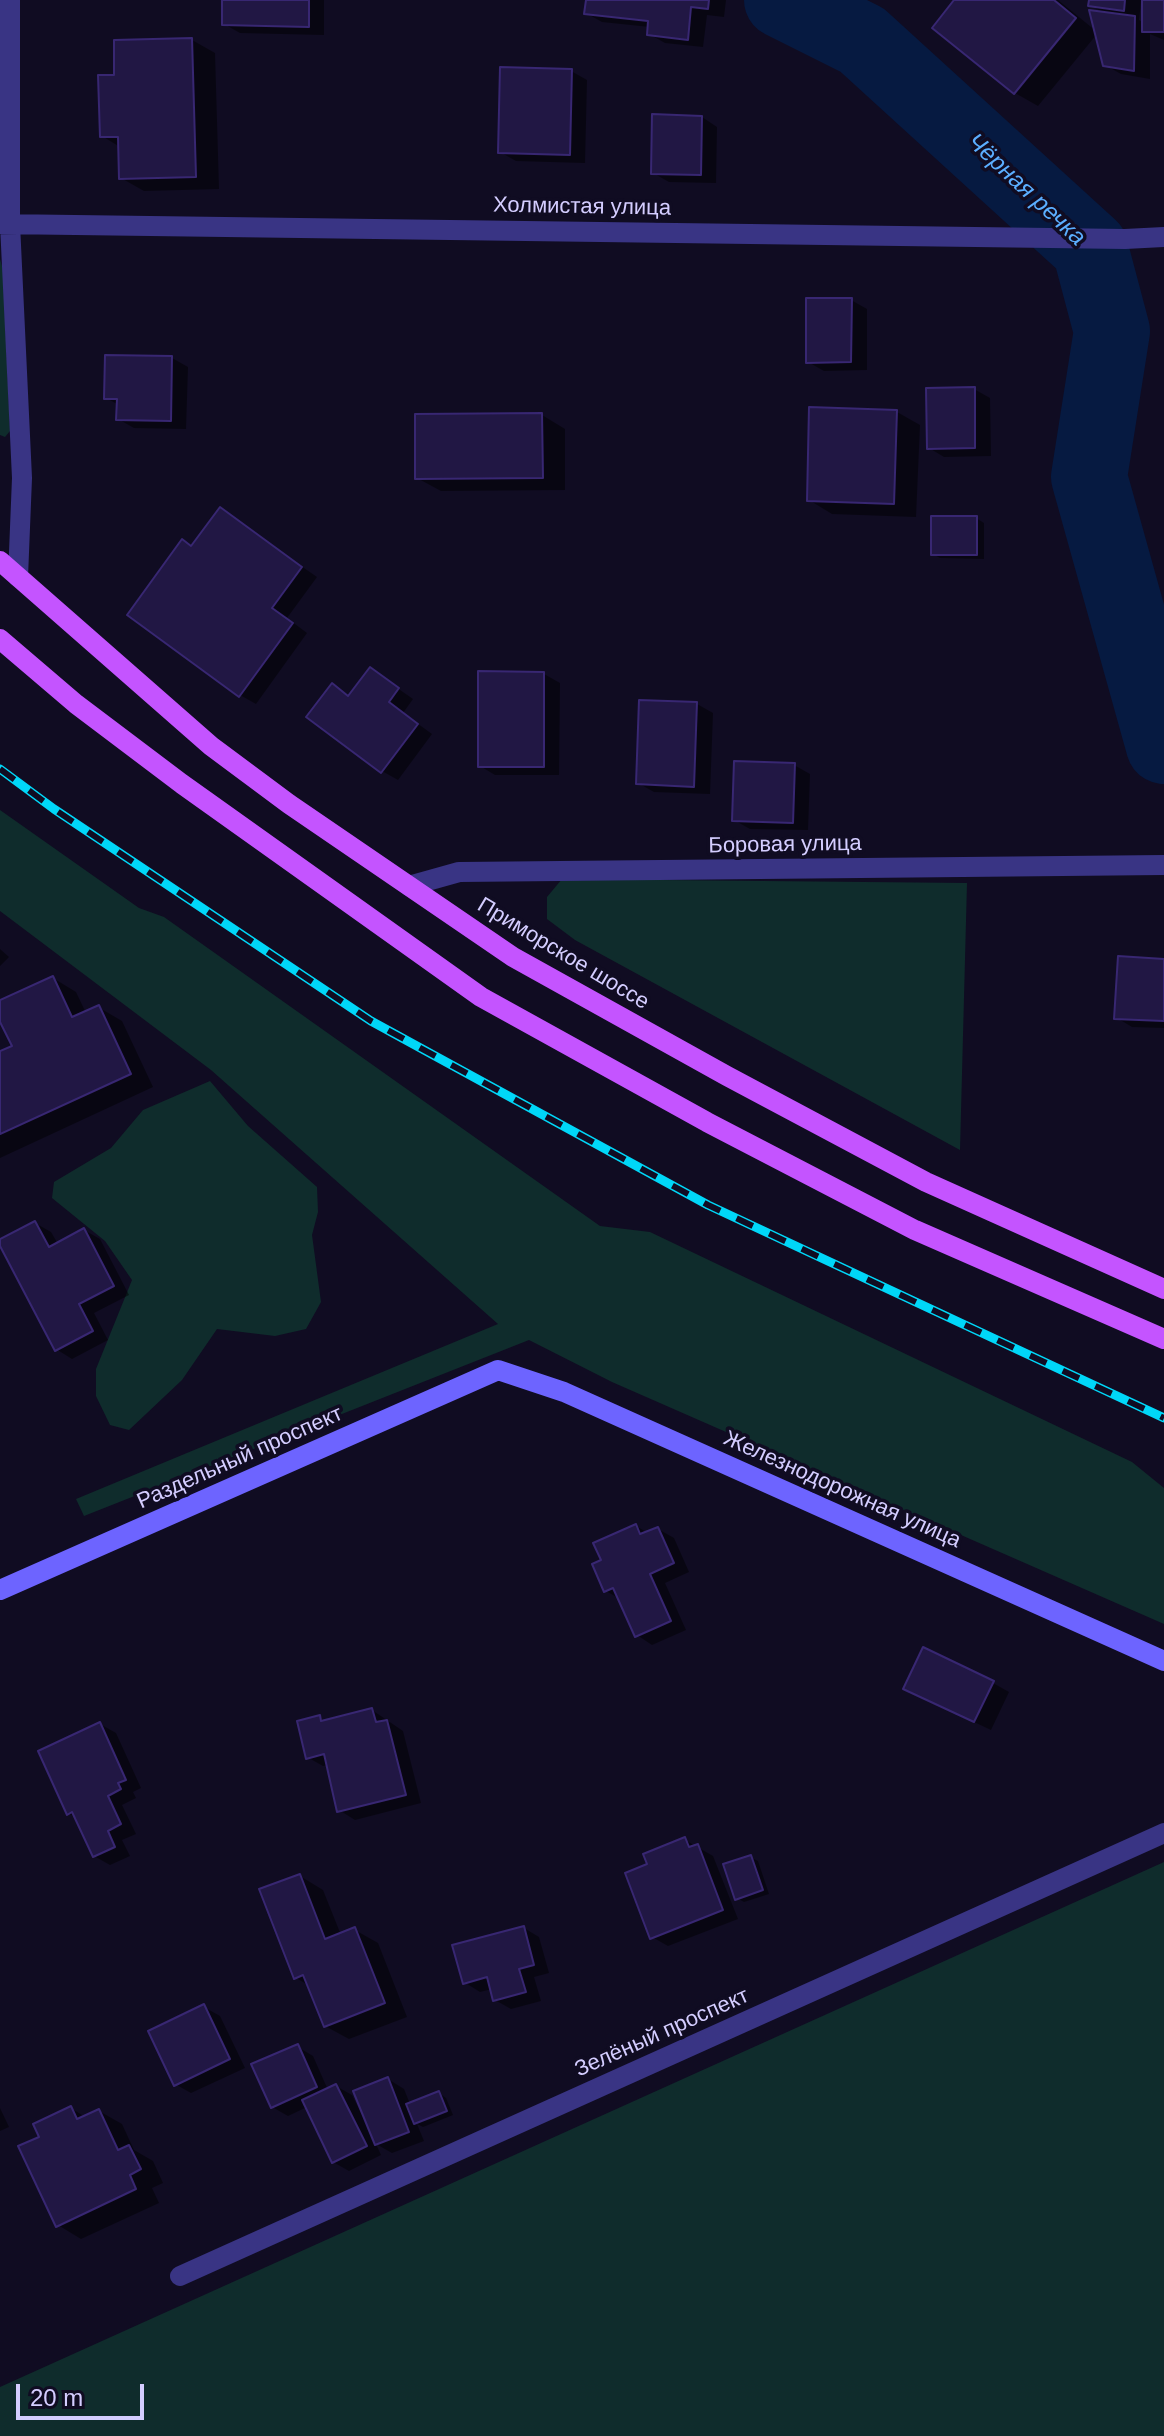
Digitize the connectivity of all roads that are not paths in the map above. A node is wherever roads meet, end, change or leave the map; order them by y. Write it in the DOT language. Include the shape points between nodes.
graph roads {
  1 [pos="10,0"];
  2 [pos="5,224"];
  3 [pos="1164,237"];
  4 [pos="0,553"];
  5 [pos="0,561"];
  6 [pos="18,577"];
  7 [pos="0,639"];
  8 [pos="1164,865"];
  9 [pos="409,886"];
  10 [pos="1164,1289"];
  11 [pos="1164,1339"];
  12 [pos="498,1370"];
  13 [pos="0,1590"];
  14 [pos="1164,1661"];
  15 [pos="1164,1833"];
  16 [pos="180,2276"];
  1 -- 2 [label="street"];
  2 -- 3 [label="street, Холмистая улица"];
  2 -- 6 [label="street" via="22,478"];
  4 -- 6 [label="street"];
  5 -- 6 [label="main road, Приморское шоссе"];
  6 -- 9 [label="main road, Приморское шоссе" via="211,746"];
  7 -- 11 [label="main road" via="182,784 481,997 915,1230"];
  8 -- 9 [label="street, Боровая улица" via="459,872"];
  9 -- 10 [label="main road, Приморское шоссе" via="513,957 727,1076 926,1182"];
  12 -- 13 [label="street, Раздельный проспект"];
  12 -- 14 [label="street, Железнодорожная улица" via="564,1392"];
  15 -- 16 [label="street, Зелёный проспект"];
}
